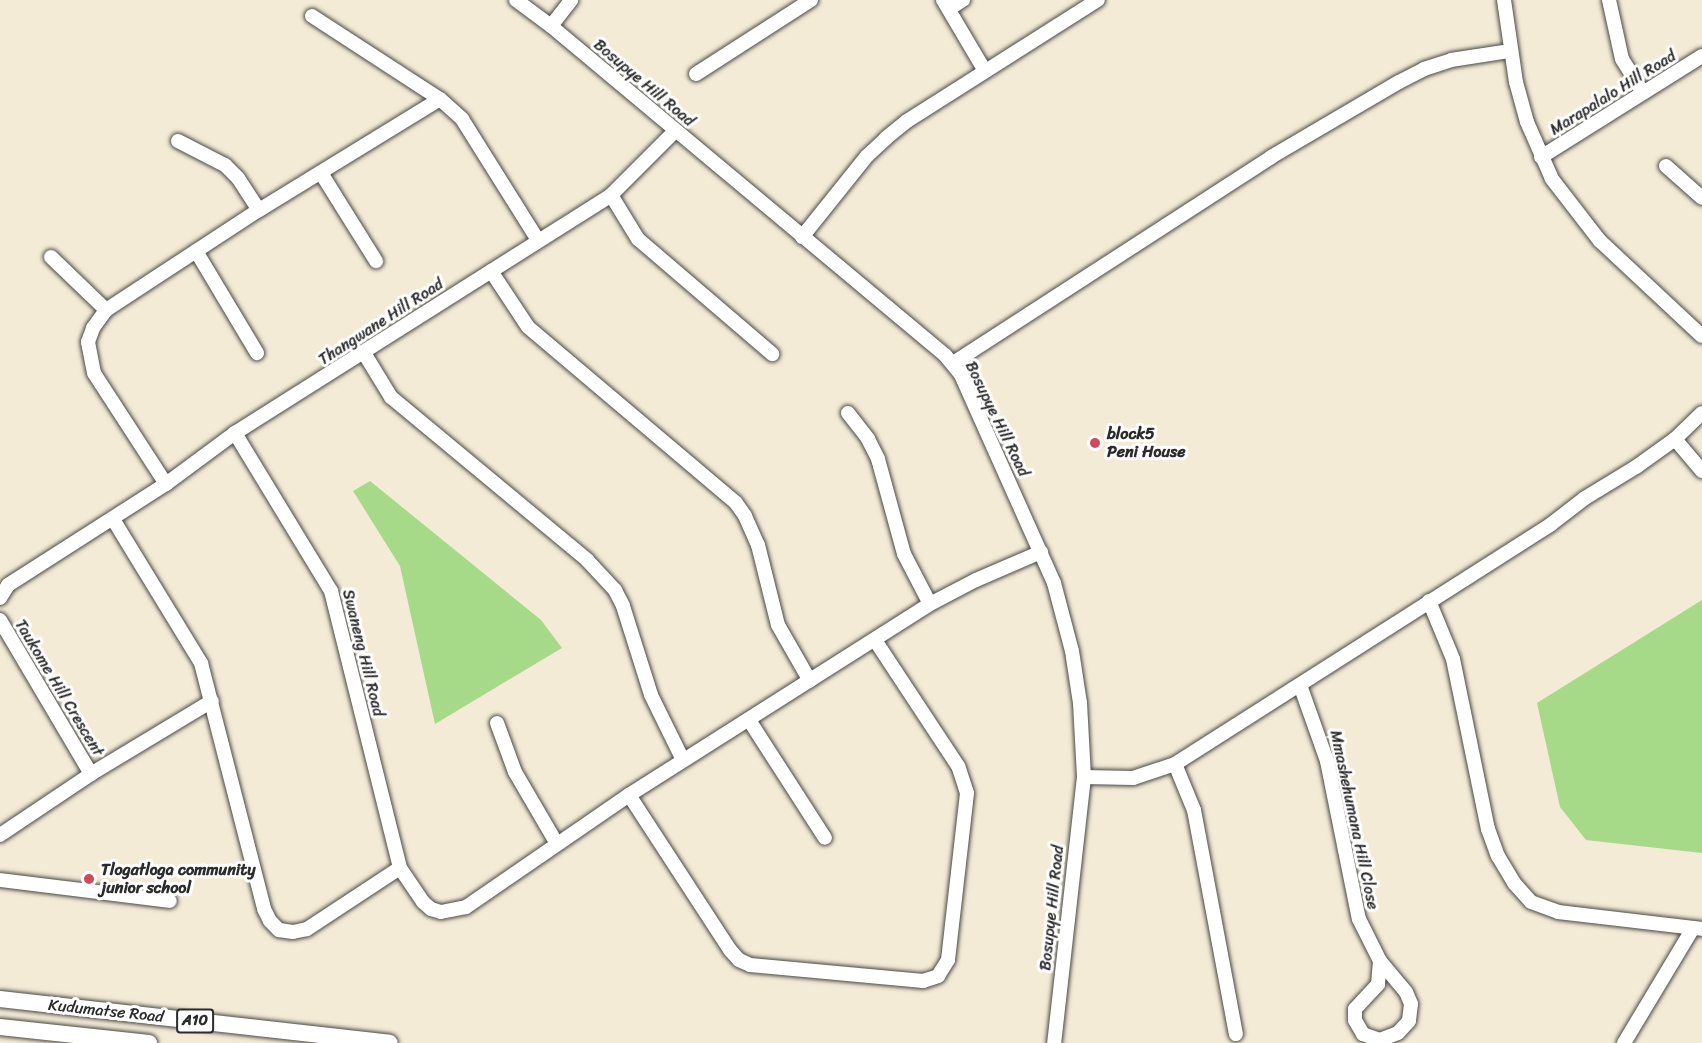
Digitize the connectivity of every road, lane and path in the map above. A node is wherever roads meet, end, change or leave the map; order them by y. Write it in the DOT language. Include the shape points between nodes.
graph roads {
  1 [pos="516,0"];
  2 [pos="571,0"];
  3 [pos="811,0"];
  4 [pos="963,0"];
  5 [pos="1098,0"];
  6 [pos="1504,0"];
  7 [pos="1609,0"];
  8 [pos="946,5"];
  9 [pos="312,16"];
  10 [pos="551,26"];
  11 [pos="1510,51"];
  12 [pos="1702,56"];
  13 [pos="986,72"];
  14 [pos="696,74"];
  15 [pos="1643,93"];
  16 [pos="440,99"];
  17 [pos="675,131"];
  18 [pos="177,141"];
  19 [pos="1541,157"];
  20 [pos="1666,165"];
  21 [pos="321,173"];
  22 [pos="611,195"];
  23 [pos="1702,198"];
  24 [pos="259,210"];
  25 [pos="802,237"];
  26 [pos="538,240"];
  27 [pos="196,251"];
  28 [pos="51,257"];
  29 [pos="376,261"];
  30 [pos="491,271"];
  31 [pos="106,310"];
  32 [pos="1702,336"];
  33 [pos="257,353"];
  34 [pos="364,353"];
  35 [pos="772,354"];
  36 [pos="953,363"];
  37 [pos="848,413"];
  38 [pos="1702,413"];
  39 [pos="235,433"];
  40 [pos="1675,439"];
  41 [pos="1702,471"];
  42 [pos="166,484"];
  43 [pos="113,519"];
  44 [pos="1041,552"];
  45 [pos="0,598"];
  46 [pos="1429,601"];
  47 [pos="930,604"];
  48 [pos="0,620"];
  49 [pos="875,640"];
  50 [pos="810,681"];
  51 [pos="1300,685"];
  52 [pos="212,701"];
  53 [pos="749,720"];
  54 [pos="497,723"];
  55 [pos="683,760"];
  56 [pos="1175,764"];
  57 [pos="91,774"];
  58 [pos="1084,777"];
  59 [pos="629,795"];
  60 [pos="0,835"];
  61 [pos="825,838"];
  62 [pos="557,844"];
  63 [pos="400,868"];
  64 [pos="0,880"];
  65 [pos="170,901"];
  66 [pos="1698,928"];
  67 [pos="1380,961"];
  68 [pos="0,999"];
  69 [pos="0,1027"];
  70 [pos="1236,1034"];
  71 [pos="149,1043"];
  72 [pos="390,1043"];
  73 [pos="1054,1043"];
  74 [pos="1624,1043"];
  1 -- 10 [label="street, Bosupye Hill Road"];
  2 -- 10 [label="street"];
  3 -- 14 [label="street"];
  4 -- 8 [label="street"];
  5 -- 13 [label="street"];
  6 -- 11 [label="street"];
  7 -- 15 [label="street" via="1622,59"];
  8 -- 13 [label="street"];
  9 -- 16 [label="street"];
  10 -- 17 [label="street, Bosupye Hill Road"];
  11 -- 19 [label="street" via="1527,122"];
  11 -- 36 [label="street" via="1451,60 1399,82 1205,199"];
  12 -- 15 [label="street, Marapalalo Hill Road"];
  13 -- 25 [label="street" via="886,138"];
  15 -- 19 [label="street, Marapalalo Hill Road"];
  16 -- 21 [label="street"];
  16 -- 26 [label="street" via="472,131"];
  17 -- 22 [label="street, Thangwane Hill Road"];
  17 -- 25 [label="street, Bosupye Hill Road"];
  18 -- 24 [label="street" via="225,165"];
  19 -- 32 [label="street" via="1570,206 1600,241"];
  20 -- 23 [label="street"];
  21 -- 24 [label="street"];
  21 -- 29 [label="street"];
  22 -- 26 [label="street, Thangwane Hill Road"];
  22 -- 35 [label="street" via="639,239"];
  24 -- 27 [label="street"];
  25 -- 36 [label="street, Bosupye Hill Road"];
  26 -- 30 [label="street, Thangwane Hill Road"];
  27 -- 31 [label="street"];
  27 -- 33 [label="street"];
  28 -- 31 [label="street"];
  30 -- 34 [label="street, Thangwane Hill Road"];
  30 -- 50 [label="street" via="528,327 746,516 758,545 778,625"];
  31 -- 42 [label="street" via="88,342 94,373"];
  34 -- 39 [label="street, Thangwane Hill Road"];
  34 -- 55 [label="street" via="391,398 587,560 615,590 651,695"];
  36 -- 44 [label="street, Bosupye Hill Road"];
  37 -- 47 [label="street" via="878,459 903,554"];
  38 -- 40 [label="street"];
  39 -- 42 [label="street, Thangwane Hill Road"];
  39 -- 63 [label="street, Swaneng Hill Road" via="331,591"];
  40 -- 41 [label="street"];
  40 -- 46 [label="street" via="1550,525"];
  42 -- 43 [label="street, Thangwane Hill Road"];
  43 -- 45 [label="street, Thangwane Hill Road" via="8,585"];
  43 -- 52 [label="street" via="194,649"];
  44 -- 47 [label="street"];
  44 -- 58 [label="street, Bosupye Hill Road" via="1054,583 1072,651 1080,703"];
  46 -- 51 [label="street"];
  46 -- 66 [label="street" via="1453,659 1488,830 1514,883 1531,902 1557,912"];
  47 -- 49 [label="street"];
  48 -- 57 [label="street, Taukome Hill Crescent"];
  49 -- 50 [label="street"];
  49 -- 59 [label="street" via="958,766 967,793 948,960 938,976 923,981 750,965 739,960"];
  50 -- 53 [label="street"];
  51 -- 56 [label="street"];
  51 -- 67 [label="street, Mmashehumana Hill Close" via="1327,761 1354,905"];
  52 -- 57 [label="street, Taukome Hill Crescent"];
  52 -- 63 [label="street" via="264,909 279,930 307,929"];
  53 -- 55 [label="street"];
  53 -- 61 [label="street"];
  54 -- 62 [label="street" via="515,772"];
  55 -- 59 [label="street"];
  56 -- 58 [label="street" via="1133,778"];
  56 -- 70 [label="street" via="1194,810"];
  57 -- 60 [label="street"];
  58 -- 73 [label="street, Bosupye Hill Road"];
  59 -- 62 [label="street"];
  62 -- 63 [label="street" via="466,907 453,911 431,909"];
  64 -- 65 [label="street"];
  66 -- 74 [label="street"];
  67 -- 67 [label="street, Mmashehumana Hill Close" via="1411,1004 1409,1021 1398,1033 1380,1040 1363,1034 1355,1020 1355,1009 1378,984"];
  68 -- 72 [label="main road, Kudumatse Road / A10"];
  69 -- 71 [label="main road, Kudumatse Road"];
}
